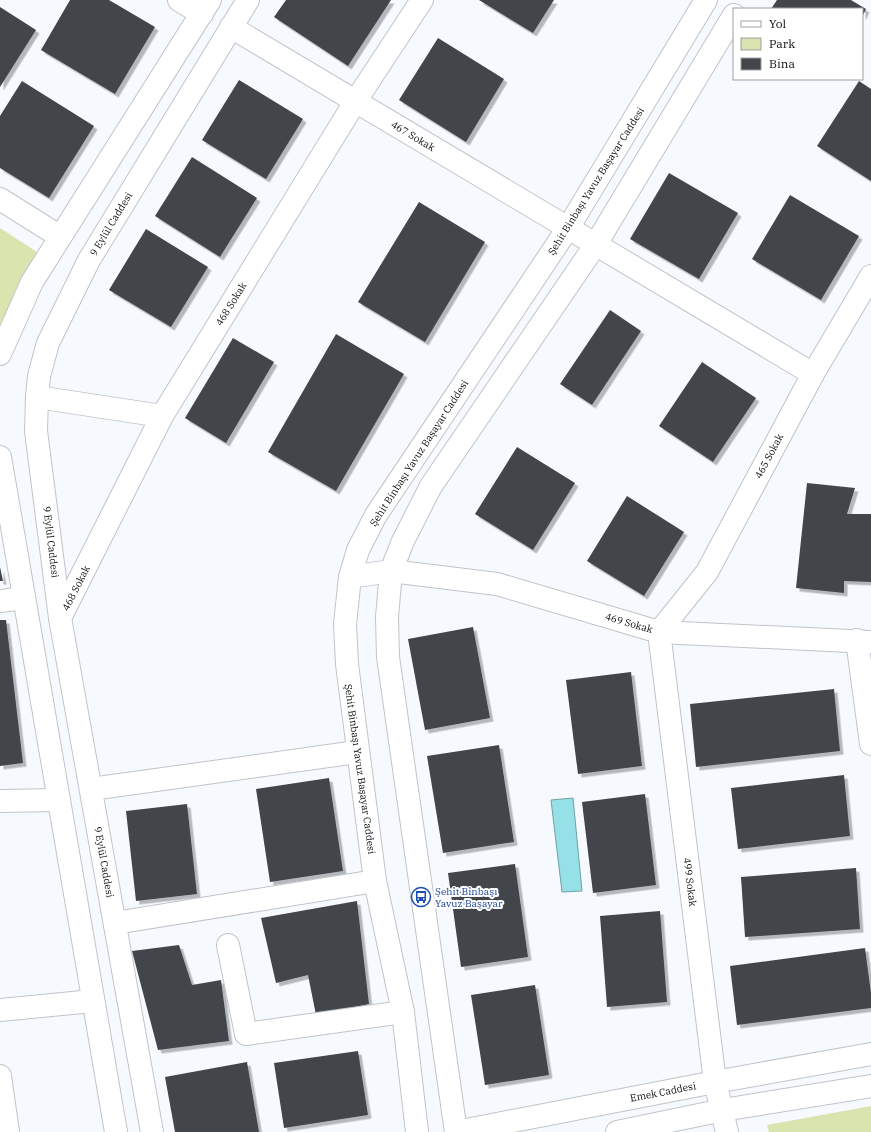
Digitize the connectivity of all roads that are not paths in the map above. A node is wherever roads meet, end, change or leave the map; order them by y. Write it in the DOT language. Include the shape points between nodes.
graph roads {
  1 [pos="179,0"];
  2 [pos="248,0"];
  3 [pos="422,0"];
  4 [pos="706,0"];
  5 [pos="206,7"];
  6 [pos="733,17"];
  7 [pos="231,27"];
  8 [pos="355,102"];
  9 [pos="0,199"];
  10 [pos="568,228"];
  11 [pos="59,236"];
  12 [pos="596,244"];
  13 [pos="871,276"];
  14 [pos="0,354"];
  15 [pos="813,374"];
  16 [pos="37,397"];
  17 [pos="162,416"];
  18 [pos="0,457"];
  19 [pos="391,571"];
  20 [pos="350,577"];
  21 [pos="24,598"];
  22 [pos="0,601"];
  23 [pos="60,618"];
  24 [pos="659,632"];
  25 [pos="864,641"];
  26 [pos="871,744"];
  27 [pos="357,752"];
  28 [pos="91,789"];
  29 [pos="59,800"];
  30 [pos="0,801"];
  31 [pos="375,881"];
  32 [pos="115,923"];
  33 [pos="228,945"];
  34 [pos="93,1001"];
  35 [pos="0,1010"];
  36 [pos="403,1012"];
  37 [pos="871,1054"];
  38 [pos="0,1076"];
  39 [pos="715,1082"];
  40 [pos="871,1086"];
  41 [pos="723,1110"];
  42 [pos="8,1132"];
  43 [pos="116,1132"];
  44 [pos="152,1132"];
  45 [pos="417,1132"];
  46 [pos="456,1132"];
  47 [pos="617,1132"];
  48 [pos="727,1132"];
  1 -- 5 [label="street"];
  2 -- 7 [label="street, 9 Eylül Caddesi"];
  3 -- 8 [label="street, 468 Sokak"];
  4 -- 10 [label="street, Şehit Binbaşı Yavuz Başayar Caddesi"];
  5 -- 11 [label="street"];
  6 -- 12 [label="street"];
  7 -- 8 [label="street, 467 Sokak"];
  7 -- 16 [label="street, 9 Eylül Caddesi" via="89,260 48,343 39,376"];
  8 -- 10 [label="street, 467 Sokak"];
  8 -- 17 [label="street, 468 Sokak"];
  9 -- 11 [label="street"];
  10 -- 12 [label="street, 467 Sokak"];
  10 -- 20 [label="street, Şehit Binbaşı Yavuz Başayar Caddesi" via="376,515 358,550"];
  11 -- 14 [label="street" via="32,282"];
  12 -- 15 [label="street, 467 Sokak"];
  12 -- 19 [label="street" via="431,486"];
  13 -- 15 [label="street, 465 Sokak"];
  15 -- 24 [label="street, 465 Sokak" via="707,572"];
  16 -- 17 [label="street"];
  16 -- 23 [label="street, 9 Eylül Caddesi" via="36,431"];
  17 -- 23 [label="street, 468 Sokak"];
  18 -- 21 [label="street"];
  19 -- 20 [label="street, 469 Sokak"];
  19 -- 24 [label="street, 469 Sokak" via="497,584"];
  19 -- 46 [label="street" via="387,617 388,657"];
  20 -- 27 [label="street, Şehit Binbaşı Yavuz Başayar Caddesi" via="345,624"];
  21 -- 22 [label="street"];
  21 -- 29 [label="street"];
  23 -- 28 [label="street, 9 Eylül Caddesi"];
  24 -- 25 [label="street, 469 Sokak"];
  24 -- 39 [label="street, 499 Sokak"];
  25 -- 26 [label="street"];
  27 -- 28 [label="street"];
  27 -- 31 [label="street, Şehit Binbaşı Yavuz Başayar Caddesi"];
  28 -- 32 [label="street, 9 Eylül Caddesi"];
  29 -- 30 [label="street"];
  29 -- 34 [label="street"];
  31 -- 32 [label="street"];
  31 -- 36 [label="street, Şehit Binbaşı Yavuz Başayar Caddesi"];
  32 -- 44 [label="street, 9 Eylül Caddesi"];
  33 -- 36 [label="street" via="246,1034"];
  34 -- 35 [label="street"];
  34 -- 43 [label="street"];
  36 -- 45 [label="street, Şehit Binbaşı Yavuz Başayar Caddesi"];
  37 -- 39 [label="street, Emek Caddesi"];
  38 -- 42 [label="street"];
  39 -- 41 [label="street, 499 Sokak"];
  39 -- 46 [label="street, Emek Caddesi"];
  40 -- 41 [label="street"];
  41 -- 47 [label="street"];
  41 -- 48 [label="street, 499 Sokak"];
}
